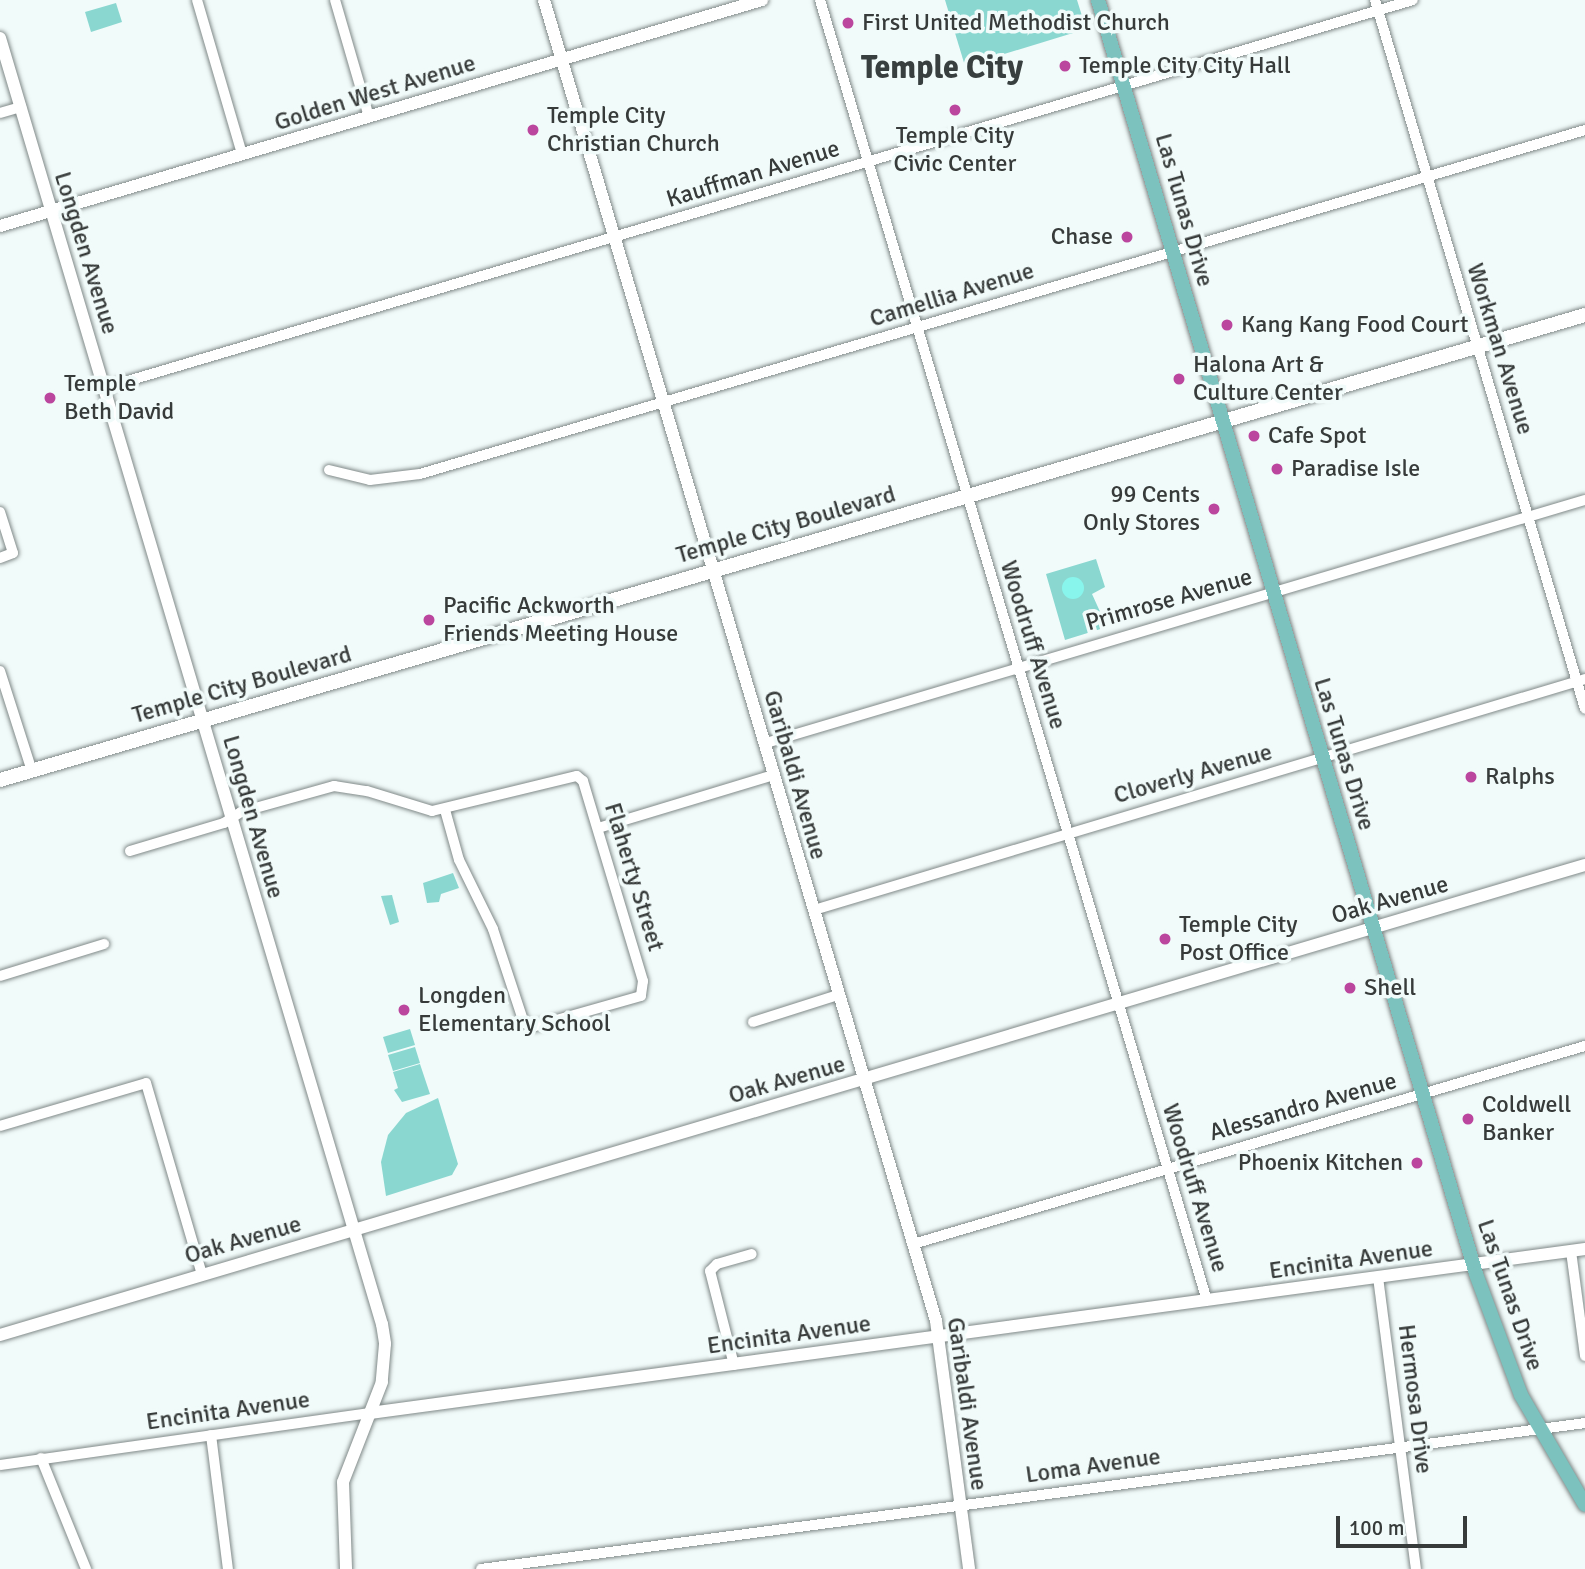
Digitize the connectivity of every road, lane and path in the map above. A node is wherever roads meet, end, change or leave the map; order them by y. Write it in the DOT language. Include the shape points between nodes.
graph roads {
  1 [pos="197,0"];
  2 [pos="335,0"];
  3 [pos="544,0"];
  4 [pos="762,0"];
  5 [pos="820,0"];
  6 [pos="1098,0"];
  7 [pos="1375,0"];
  8 [pos="1413,0"];
  9 [pos="1378,11"];
  10 [pos="0,38"];
  11 [pos="561,60"];
  12 [pos="1124,86"];
  13 [pos="20,107"];
  14 [pos="0,113"];
  15 [pos="369,117"];
  16 [pos="1585,130"];
  17 [pos="242,155"];
  18 [pos="867,162"];
  19 [pos="1427,177"];
  20 [pos="52,210"];
  21 [pos="0,226"];
  22 [pos="614,237"];
  23 [pos="1172,252"];
  24 [pos="1585,315"];
  25 [pos="918,328"];
  26 [pos="1478,346"];
  27 [pos="104,388"];
  28 [pos="663,403"];
  29 [pos="1222,422"];
  30 [pos="329,470"];
  31 [pos="967,496"];
  32 [pos="1585,500"];
  33 [pos="0,512"];
  34 [pos="1528,517"];
  35 [pos="0,558"];
  36 [pos="713,570"];
  37 [pos="1271,593"];
  38 [pos="1017,668"];
  39 [pos="0,671"];
  40 [pos="1581,681"];
  41 [pos="1585,709"];
  42 [pos="204,719"];
  43 [pos="766,743"];
  44 [pos="1321,758"];
  45 [pos="32,771"];
  46 [pos="774,775"];
  47 [pos="0,780"];
  48 [pos="444,810"];
  49 [pos="232,818"];
  50 [pos="598,828"];
  51 [pos="1067,833"];
  52 [pos="130,851"];
  53 [pos="1585,865"];
  54 [pos="814,910"];
  55 [pos="1373,928"];
  56 [pos="104,944"];
  57 [pos="0,976"];
  58 [pos="838,995"];
  59 [pos="1118,1003"];
  60 [pos="753,1022"];
  61 [pos="1585,1046"];
  62 [pos="863,1079"];
  63 [pos="1424,1093"];
  64 [pos="0,1126"];
  65 [pos="1167,1170"];
  66 [pos="354,1230"];
  67 [pos="913,1244"];
  68 [pos="1585,1249"];
  69 [pos="1571,1251"];
  70 [pos="751,1254"];
  71 [pos="1474,1264"];
  72 [pos="202,1274"];
  73 [pos="1378,1277"];
  74 [pos="1207,1301"];
  75 [pos="0,1335"];
  76 [pos="939,1335"];
  77 [pos="1585,1356"];
  78 [pos="734,1365"];
  79 [pos="370,1413"];
  80 [pos="1585,1423"];
  81 [pos="1538,1429"];
  82 [pos="211,1435"];
  83 [pos="1400,1446"];
  84 [pos="41,1458"];
  85 [pos="0,1465"];
  86 [pos="961,1505"];
  87 [pos="1585,1505"];
  88 [pos="86,1569"];
  89 [pos="228,1569"];
  90 [pos="346,1569"];
  91 [pos="481,1569"];
  92 [pos="969,1569"];
  93 [pos="1416,1569"];
  1 -- 17 [label="street"];
  2 -- 15 [label="street"];
  3 -- 11 [label="street, Garibaldi Avenue"];
  4 -- 11 [label="street, Golden West Avenue"];
  5 -- 18 [label="street, Woodruff Avenue"];
  6 -- 12 [label="main road, Las Tunas Drive"];
  7 -- 9 [label="street, Workman Avenue"];
  8 -- 9 [label="street, Kauffman Avenue"];
  9 -- 12 [label="street, Kauffman Avenue"];
  9 -- 19 [label="street, Workman Avenue"];
  10 -- 13 [label="street, Longden Avenue"];
  11 -- 15 [label="street, Golden West Avenue"];
  11 -- 22 [label="street, Garibaldi Avenue"];
  12 -- 18 [label="street, Kauffman Avenue"];
  12 -- 23 [label="main road, Las Tunas Drive"];
  13 -- 14 [label="street"];
  13 -- 20 [label="street, Longden Avenue"];
  15 -- 17 [label="street, Golden West Avenue"];
  16 -- 19 [label="street, Camellia Avenue"];
  17 -- 20 [label="street, Golden West Avenue"];
  18 -- 22 [label="street, Kauffman Avenue"];
  18 -- 25 [label="street, Woodruff Avenue"];
  19 -- 23 [label="street, Camellia Avenue"];
  19 -- 26 [label="street, Workman Avenue"];
  20 -- 21 [label="street, Golden West Avenue"];
  20 -- 27 [label="street, Longden Avenue"];
  22 -- 27 [label="street, Kauffman Avenue"];
  22 -- 28 [label="street, Garibaldi Avenue"];
  23 -- 25 [label="street, Camellia Avenue"];
  23 -- 29 [label="main road, Las Tunas Drive"];
  24 -- 26 [label="main road, Temple City Boulevard"];
  25 -- 28 [label="street, Camellia Avenue"];
  25 -- 31 [label="street, Woodruff Avenue"];
  26 -- 29 [label="main road, Temple City Boulevard"];
  26 -- 34 [label="street, Workman Avenue"];
  27 -- 42 [label="street, Longden Avenue"];
  28 -- 30 [label="street, Camellia Avenue" via="420,474 370,480"];
  28 -- 36 [label="street, Garibaldi Avenue"];
  29 -- 31 [label="main road, Temple City Boulevard"];
  29 -- 37 [label="main road, Las Tunas Drive"];
  31 -- 36 [label="main road, Temple City Boulevard"];
  31 -- 38 [label="street, Woodruff Avenue"];
  32 -- 34 [label="street, Primrose Avenue"];
  33 -- 35 [label="street" via="13,553"];
  34 -- 37 [label="street, Primrose Avenue"];
  34 -- 40 [label="street, Workman Avenue"];
  36 -- 42 [label="main road, Temple City Boulevard"];
  36 -- 43 [label="street, Garibaldi Avenue"];
  37 -- 38 [label="street, Primrose Avenue"];
  37 -- 44 [label="main road, Las Tunas Drive"];
  38 -- 43 [label="street, Primrose Avenue"];
  38 -- 51 [label="street, Woodruff Avenue"];
  39 -- 45 [label="street"];
  40 -- 41 [label="street, Workman Avenue"];
  40 -- 44 [label="street, Cloverly Avenue"];
  42 -- 45 [label="main road, Temple City Boulevard"];
  42 -- 49 [label="street, Longden Avenue"];
  43 -- 46 [label="street, Garibaldi Avenue"];
  44 -- 51 [label="street, Cloverly Avenue"];
  44 -- 55 [label="main road, Las Tunas Drive"];
  45 -- 47 [label="main road, Temple City Boulevard"];
  46 -- 50 [label="street"];
  46 -- 54 [label="street, Garibaldi Avenue"];
  48 -- 49 [label="street" via="419,810 367,791 334,786"];
  48 -- 50 [label="street, Flaherty Street" via="577,776 583,781"];
  48 -- 50 [label="street, Flaherty Street" via="459,860 493,929 524,1023 535,1026 643,993"];
  49 -- 52 [label="street"];
  49 -- 66 [label="street, Longden Avenue"];
  51 -- 54 [label="street, Cloverly Avenue"];
  51 -- 59 [label="street, Woodruff Avenue"];
  53 -- 55 [label="street, Oak Avenue"];
  54 -- 58 [label="street, Garibaldi Avenue"];
  55 -- 59 [label="street, Oak Avenue"];
  55 -- 63 [label="main road, Las Tunas Drive"];
  56 -- 57 [label="street"];
  58 -- 60 [label="street"];
  58 -- 62 [label="street, Garibaldi Avenue"];
  59 -- 62 [label="street, Oak Avenue"];
  59 -- 65 [label="street, Woodruff Avenue"];
  61 -- 63 [label="street, Alessandro Avenue"];
  62 -- 66 [label="street, Oak Avenue"];
  62 -- 67 [label="street, Garibaldi Avenue"];
  63 -- 65 [label="street, Alessandro Avenue"];
  63 -- 71 [label="main road, Las Tunas Drive"];
  64 -- 72 [label="street" via="146,1083"];
  65 -- 67 [label="street, Alessandro Avenue"];
  65 -- 74 [label="street, Woodruff Avenue"];
  66 -- 72 [label="street, Oak Avenue"];
  66 -- 79 [label="street, Longden Avenue" via="385,1344 382,1382"];
  67 -- 76 [label="street, Garibaldi Avenue"];
  68 -- 69 [label="street, Encinita Avenue"];
  69 -- 71 [label="street, Encinita Avenue"];
  69 -- 77 [label="street"];
  70 -- 78 [label="street" via="717,1264 710,1271"];
  71 -- 73 [label="street, Encinita Avenue"];
  71 -- 81 [label="main road, Las Tunas Drive" via="1508,1367"];
  72 -- 75 [label="street, Oak Avenue"];
  73 -- 74 [label="street, Encinita Avenue"];
  73 -- 83 [label="street, Hermosa Drive"];
  74 -- 76 [label="street, Encinita Avenue"];
  76 -- 78 [label="street, Encinita Avenue"];
  76 -- 86 [label="street, Garibaldi Avenue"];
  78 -- 79 [label="street, Encinita Avenue"];
  79 -- 82 [label="street, Encinita Avenue"];
  79 -- 90 [label="street, Longden Avenue" via="342,1482"];
  80 -- 81 [label="street, Loma Avenue"];
  81 -- 83 [label="street, Loma Avenue"];
  81 -- 87 [label="main road, Las Tunas Drive"];
  82 -- 84 [label="street, Encinita Avenue"];
  82 -- 89 [label="street"];
  83 -- 86 [label="street, Loma Avenue"];
  83 -- 93 [label="street, Hermosa Drive"];
  84 -- 85 [label="street, Encinita Avenue"];
  84 -- 88 [label="street"];
  86 -- 91 [label="street, Loma Avenue"];
  86 -- 92 [label="street, Garibaldi Avenue"];
}
